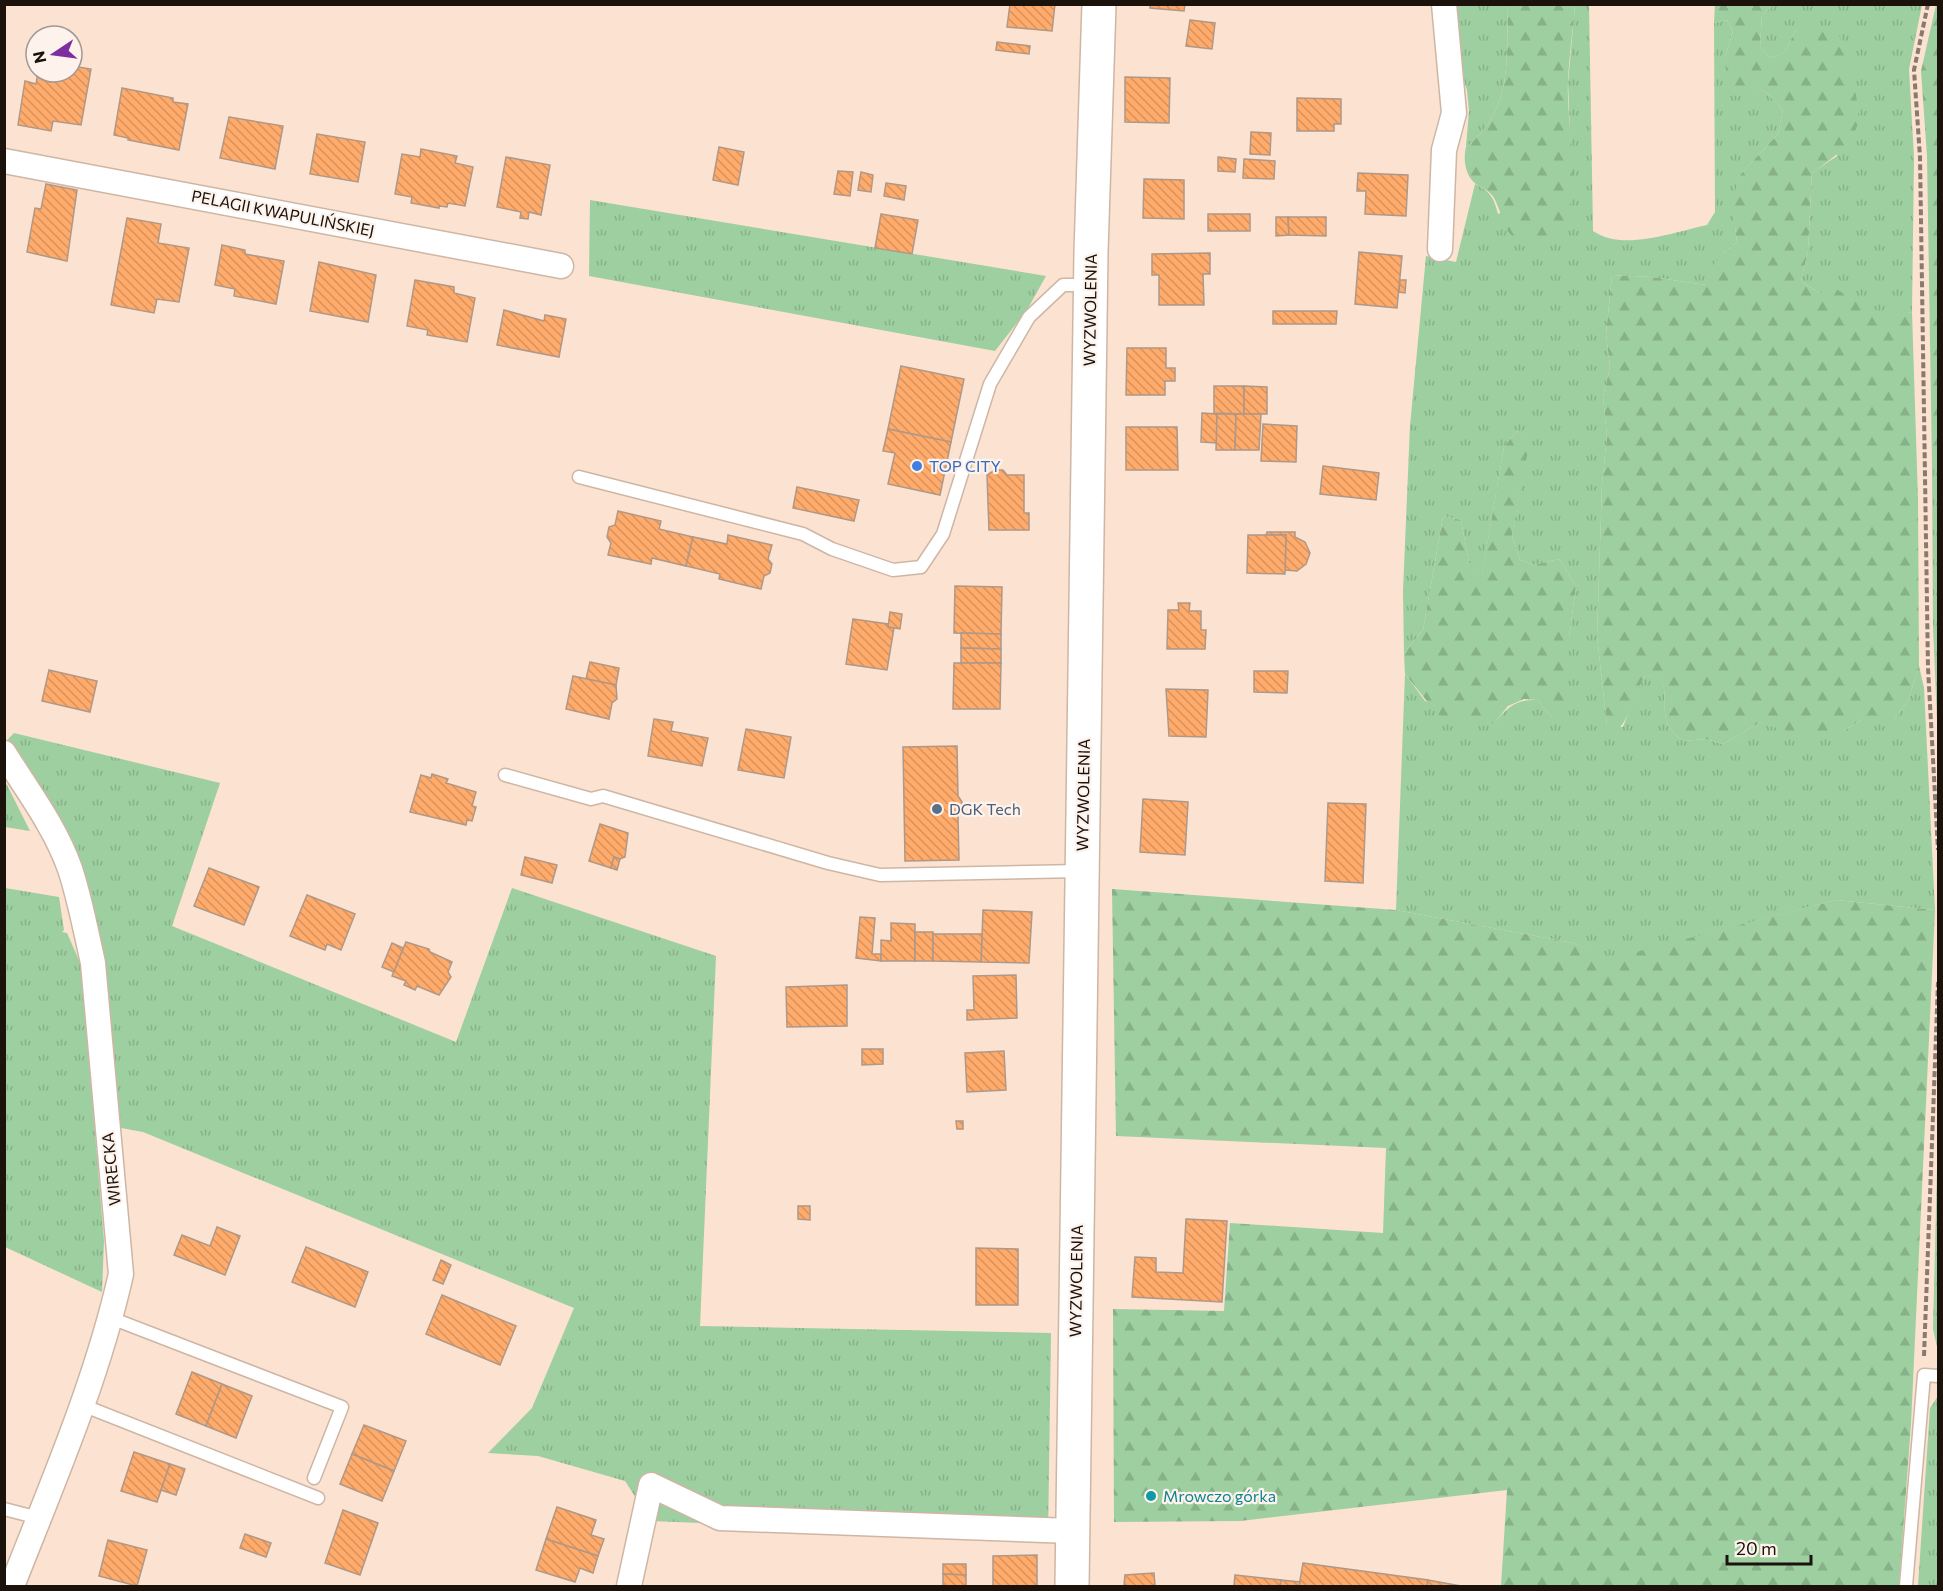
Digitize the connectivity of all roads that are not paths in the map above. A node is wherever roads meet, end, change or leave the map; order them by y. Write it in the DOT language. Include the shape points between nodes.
graph roads {
  1 [pos="1099,4"];
  2 [pos="1444,4"];
  3 [pos="4,161"];
  4 [pos="1440,249"];
  5 [pos="561,266"];
  6 [pos="1090,285"];
  7 [pos="579,477"];
  8 [pos="4,753"];
  9 [pos="505,775"];
  10 [pos="1082,871"];
  11 [pos="111,1318"];
  12 [pos="1938,1376"];
  13 [pos="82,1406"];
  14 [pos="314,1478"];
  15 [pos="318,1498"];
  16 [pos="4,1509"];
  17 [pos="39,1518"];
  18 [pos="1072,1531"];
  19 [pos="12,1587"];
  20 [pos="629,1587"];
  21 [pos="1072,1587"];
  22 [pos="1906,1587"];
  1 -- 6 [label="street, WYZWOLENIA"];
  2 -- 4 [label="street" via="1454,113 1444,150"];
  3 -- 5 [label="street, PELAGII KWAPULIŃSKIEJ"];
  6 -- 7 [label="lane" via="1063,285 1029,317 990,384 943,534 921,567 893,570 832,549 803,534"];
  6 -- 10 [label="street, WYZWOLENIA"];
  8 -- 11 [label="street, WIRECKA" via="70,867 93,963 121,1274"];
  9 -- 10 [label="lane" via="591,799 603,796 880,875"];
  10 -- 18 [label="street, WYZWOLENIA"];
  11 -- 13 [label="street, WIRECKA"];
  11 -- 14 [label="lane" via="342,1407"];
  12 -- 22 [label="lane" via="1924,1375"];
  13 -- 15 [label="lane"];
  13 -- 17 [label="street, WIRECKA"];
  16 -- 17 [label="lane"];
  17 -- 19 [label="street, WIRECKA"];
  18 -- 20 [label="street" via="720,1518 651,1485"];
  18 -- 21 [label="street, WYZWOLENIA"];
}
